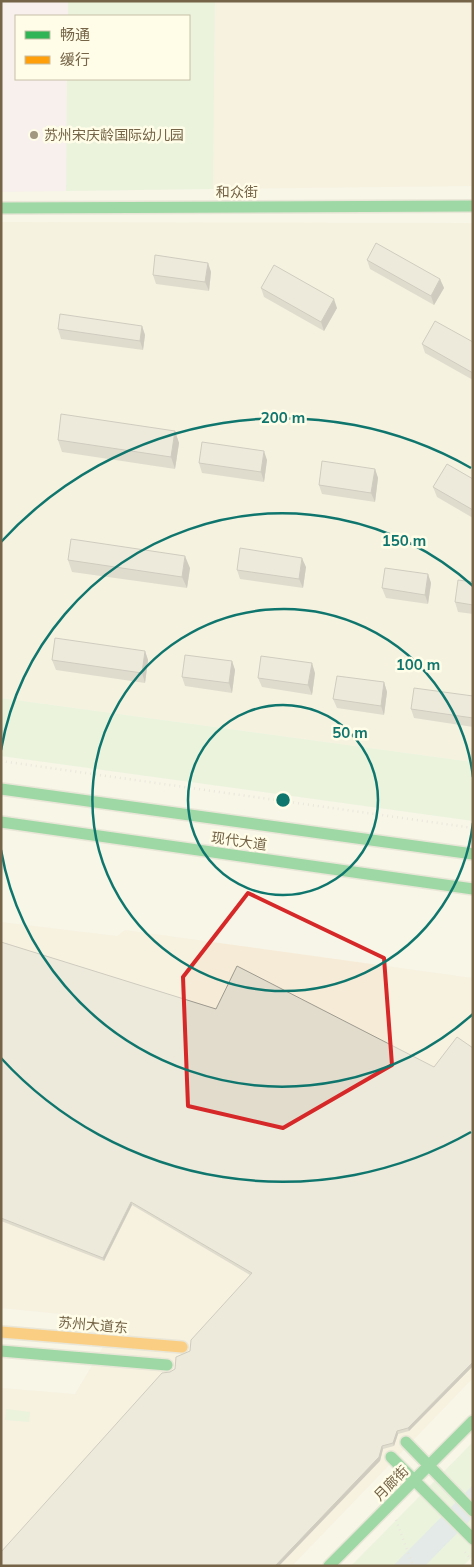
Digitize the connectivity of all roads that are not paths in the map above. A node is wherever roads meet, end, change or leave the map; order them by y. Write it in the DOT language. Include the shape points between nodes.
graph roads {
  1 [pos="473,206"];
  2 [pos="1,208"];
  3 [pos="1,789"];
  4 [pos="1,822"];
  5 [pos="473,854"];
  6 [pos="473,889"];
  7 [pos="1,1332"];
  8 [pos="182,1347"];
  9 [pos="1,1351"];
  10 [pos="167,1365"];
  11 [pos="473,1421"];
  12 [pos="406,1442"];
  13 [pos="391,1457"];
  14 [pos="429,1466"];
  15 [pos="414,1480"];
  16 [pos="473,1511"];
  17 [pos="472,1539"];
  18 [pos="330,1566"];
  1 -- 2 [label="main road, 和众街"];
  3 -- 5 [label="main road, 现代大道"];
  4 -- 6 [label="main road, 现代大道"];
  7 -- 8 [label="main road, 苏州大道东"];
  9 -- 10 [label="main road"];
  11 -- 14 [label="main road, 月廊街"];
  12 -- 14 [label="main road"];
  13 -- 15 [label="main road"];
  14 -- 15 [label="main road, 月廊街"];
  14 -- 16 [label="main road"];
  15 -- 17 [label="main road"];
  15 -- 18 [label="main road, 月廊街"];
}
